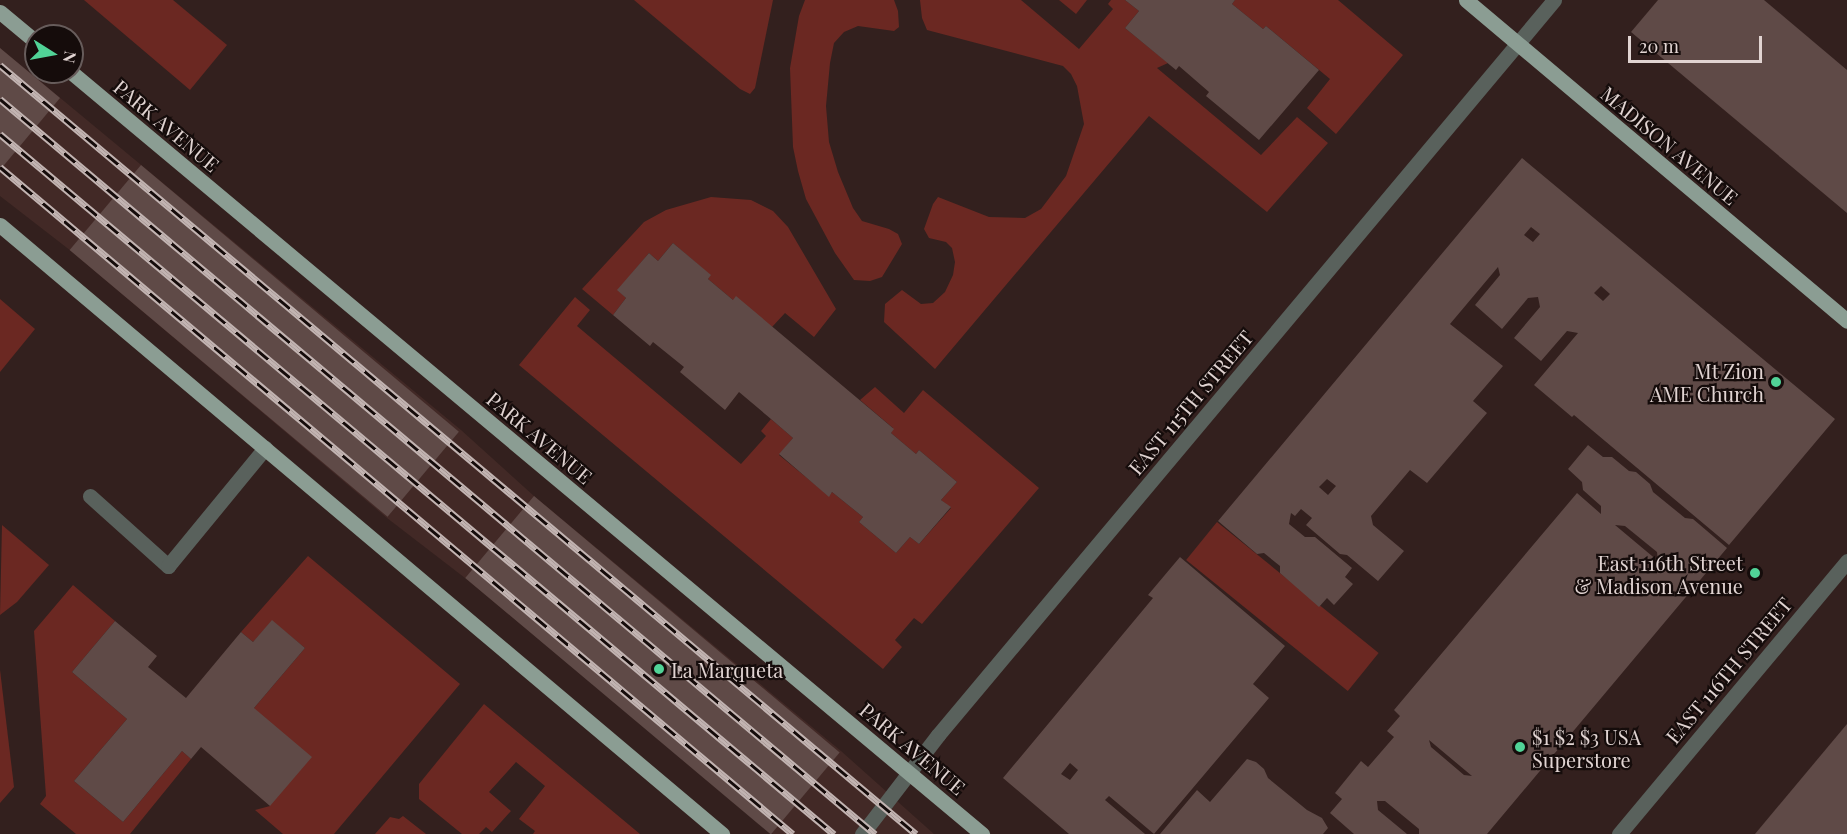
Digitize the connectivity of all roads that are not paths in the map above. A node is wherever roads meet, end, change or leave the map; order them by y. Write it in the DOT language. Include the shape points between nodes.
graph roads {
  1 [pos="1466,0"];
  2 [pos="1554,0"];
  3 [pos="0,12"];
  4 [pos="24,32"];
  5 [pos="1518,44"];
  6 [pos="84,83"];
  7 [pos="0,225"];
  8 [pos="1847,321"];
  9 [pos="265,448"];
  10 [pos="90,496"];
  11 [pos="1847,561"];
  12 [pos="910,772"];
  13 [pos="722,834"];
  14 [pos="862,834"];
  15 [pos="982,834"];
  16 [pos="1619,834"];
  1 -- 5 [label="main road, MADISON AVENUE"];
  2 -- 5 [label="street, EAST 115TH STREET"];
  3 -- 4 [label="main road"];
  5 -- 8 [label="main road, MADISON AVENUE"];
  5 -- 12 [label="street, EAST 115TH STREET"];
  6 -- 12 [label="main road, PARK AVENUE"];
  7 -- 9 [label="main road"];
  9 -- 10 [label="street" via="168,566"];
  9 -- 13 [label="main road"];
  11 -- 16 [label="street, EAST 116TH STREET"];
  12 -- 14 [label="street, EAST 115TH STREET"];
  12 -- 15 [label="main road, PARK AVENUE"];
}
